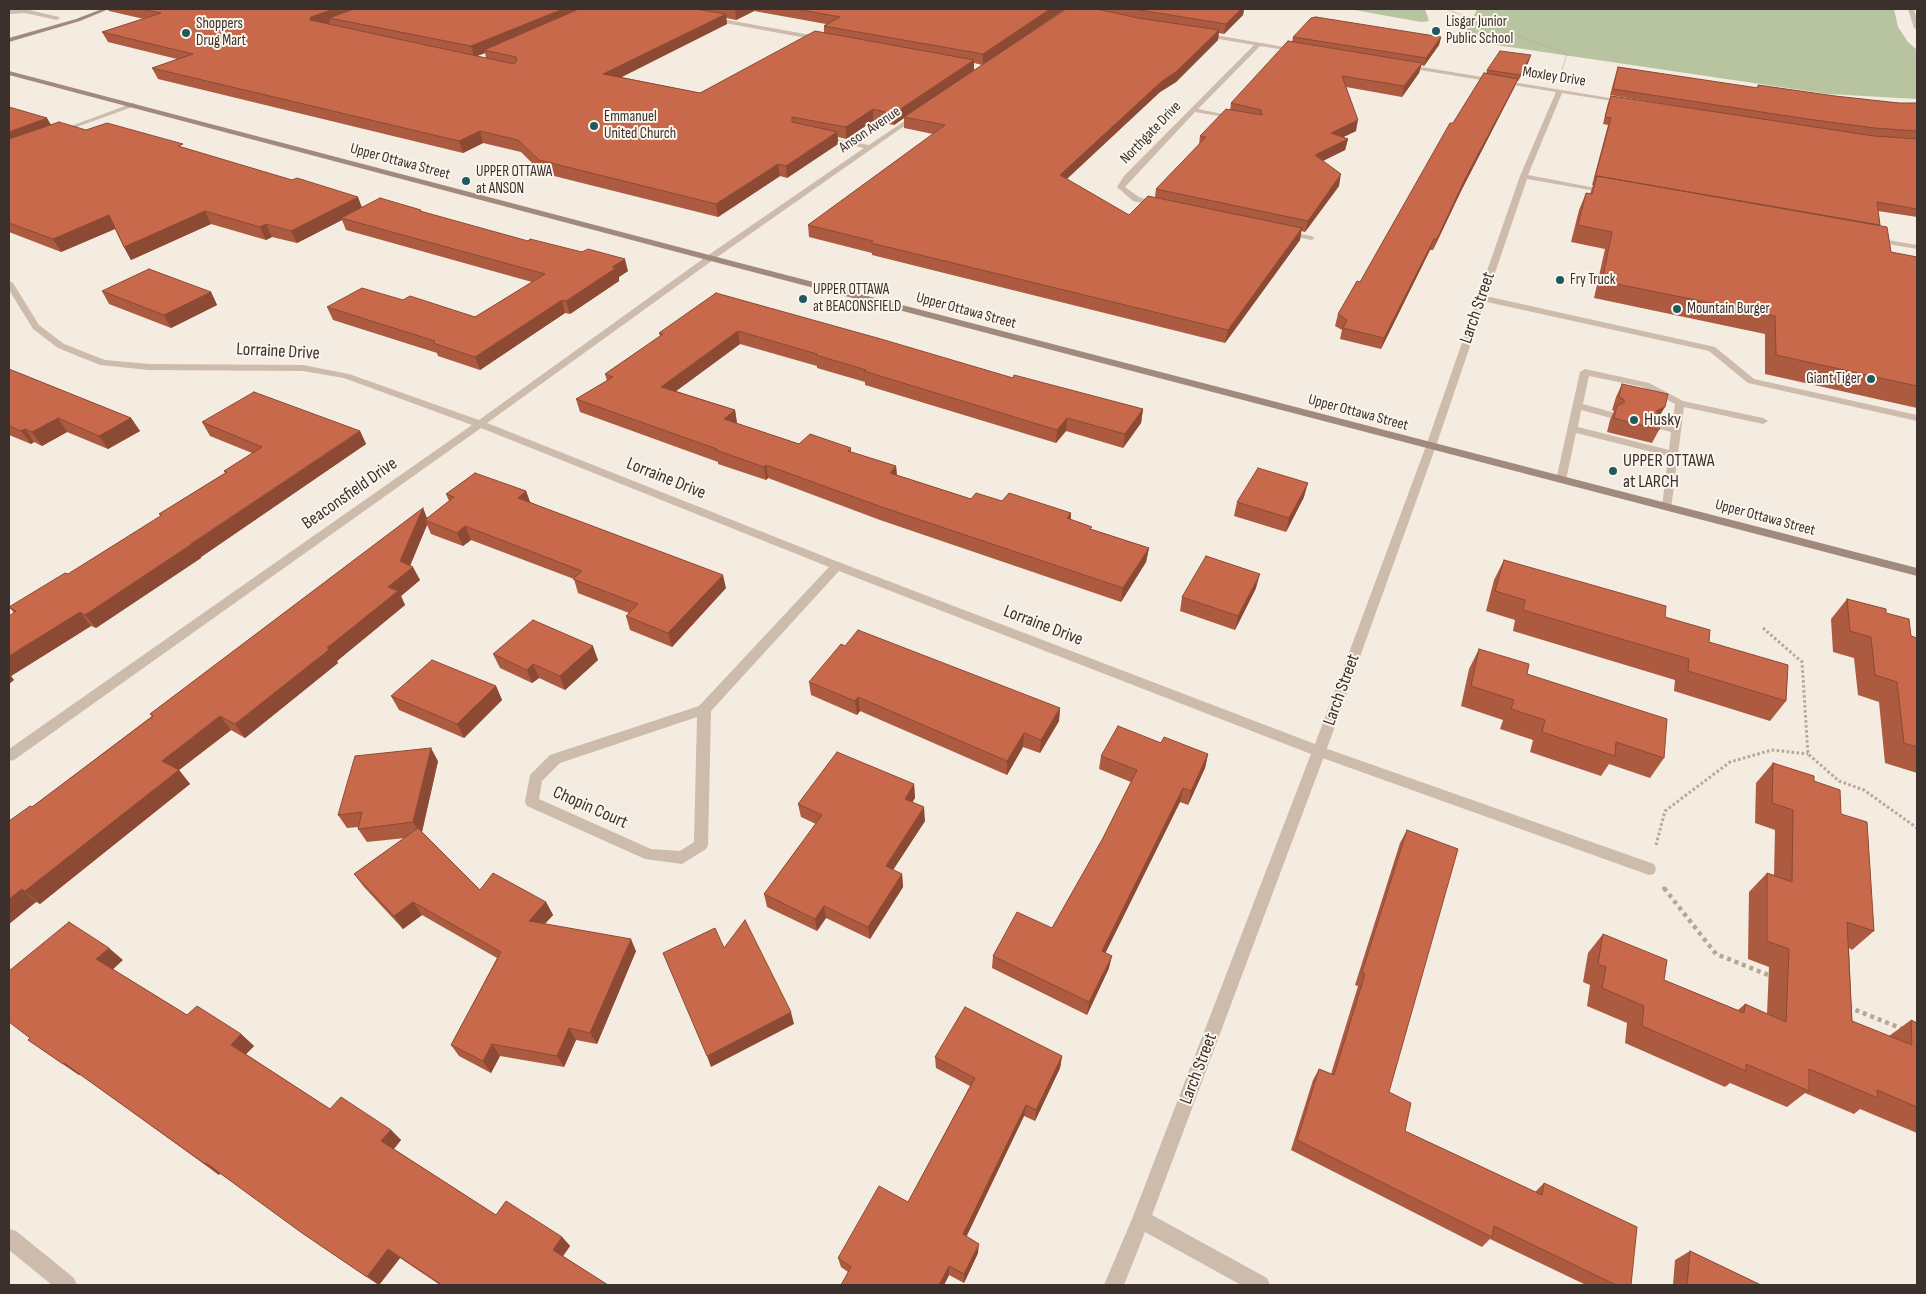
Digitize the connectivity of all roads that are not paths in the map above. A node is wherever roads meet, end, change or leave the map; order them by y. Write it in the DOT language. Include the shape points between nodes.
graph roads {
  1 [pos="93,9"];
  2 [pos="106,9"];
  3 [pos="1911,9"];
  4 [pos="9,12"];
  5 [pos="79,12"];
  6 [pos="64,16"];
  7 [pos="57,18"];
  8 [pos="706,18"];
  9 [pos="1916,21"];
  10 [pos="41,22"];
  11 [pos="1917,28"];
  12 [pos="1200,34"];
  13 [pos="9,40"];
  14 [pos="830,40"];
  15 [pos="1258,44"];
  16 [pos="1306,51"];
  17 [pos="1392,65"];
  18 [pos="9,73"];
  19 [pos="1560,91"];
  20 [pos="1636,103"];
  21 [pos="133,105"];
  22 [pos="926,108"];
  23 [pos="1194,110"];
  24 [pos="1239,119"];
  25 [pos="814,135"];
  26 [pos="46,136"];
  27 [pos="869,147"];
  28 [pos="1524,176"];
  29 [pos="1620,193"];
  30 [pos="1165,207"];
  31 [pos="1272,229"];
  32 [pos="1860,237"];
  33 [pos="1311,238"];
  34 [pos="1917,247"];
  35 [pos="710,258"];
  36 [pos="9,283"];
  37 [pos="1481,298"];
  38 [pos="12,299"];
  39 [pos="1680,403"];
  40 [pos="1577,406"];
  41 [pos="1611,415"];
  42 [pos="1917,418"];
  43 [pos="1763,422"];
  44 [pos="480,424"];
  45 [pos="1656,425"];
  46 [pos="1572,429"];
  47 [pos="1676,430"];
  48 [pos="1431,446"];
  49 [pos="1673,454"];
  50 [pos="1561,480"];
  51 [pos="1667,507"];
  52 [pos="837,566"];
  53 [pos="1917,572"];
  54 [pos="704,710"];
  55 [pos="1319,751"];
  56 [pos="9,756"];
  57 [pos="1649,869"];
  58 [pos="1141,1220"];
  59 [pos="9,1238"];
  60 [pos="67,1285"];
  61 [pos="1114,1285"];
  62 [pos="1260,1285"];
  1 -- 5 [label="main road"];
  2 -- 13 [label="main road"];
  3 -- 9 [label="street"];
  4 -- 7 [label="street" via="25,11"];
  6 -- 7 [label="main road"];
  7 -- 10 [label="main road"];
  8 -- 14 [label="street"];
  9 -- 11 [label="street"];
  12 -- 15 [label="street"];
  15 -- 16 [label="street"];
  15 -- 23 [label="street, Northgate Drive"];
  17 -- 19 [label="street, Moxley Drive"];
  18 -- 21 [label="main road, Upper Ottawa Street"];
  19 -- 20 [label="street, Moxley Drive"];
  19 -- 28 [label="street, Larch Street"];
  21 -- 26 [label="street"];
  21 -- 35 [label="main road, Upper Ottawa Street"];
  22 -- 27 [label="street, Anson Avenue"];
  23 -- 24 [label="street"];
  23 -- 30 [label="street, Northgate Drive" via="1121,188 1136,199"];
  25 -- 27 [label="street"];
  27 -- 35 [label="street, Anson Avenue"];
  28 -- 29 [label="street"];
  28 -- 37 [label="street, Larch Street"];
  31 -- 33 [label="street"];
  32 -- 34 [label="street"];
  35 -- 44 [label="street, Beaconsfield Drive"];
  35 -- 48 [label="main road, Upper Ottawa Street"];
  36 -- 38 [label="street, Lorraine Drive"];
  37 -- 42 [label="street" via="1712,349 1751,381"];
  37 -- 48 [label="street, Larch Street"];
  38 -- 44 [label="street, Lorraine Drive" via="36,327 60,346 103,363 149,367 303,368 346,376"];
  39 -- 40 [label="street" via="1646,385 1585,372"];
  39 -- 43 [label="street"];
  39 -- 47 [label="street"];
  40 -- 41 [label="street"];
  40 -- 46 [label="street"];
  44 -- 52 [label="street, Lorraine Drive"];
  44 -- 56 [label="street, Beaconsfield Drive"];
  45 -- 47 [label="street"];
  46 -- 49 [label="street"];
  46 -- 50 [label="street"];
  47 -- 49 [label="street"];
  48 -- 50 [label="main road, Upper Ottawa Street"];
  48 -- 55 [label="street, Larch Street"];
  49 -- 51 [label="street"];
  50 -- 51 [label="main road, Upper Ottawa Street"];
  51 -- 53 [label="main road, Upper Ottawa Street"];
  52 -- 54 [label="street, Chopin Court"];
  52 -- 55 [label="street, Lorraine Drive"];
  54 -- 54 [label="street, Chopin Court" via="555,759 535,779 532,802 650,856 682,858 701,845"];
  55 -- 57 [label="street, Lorraine Drive"];
  55 -- 58 [label="street, Larch Street"];
  58 -- 61 [label="street, Larch Street"];
  58 -- 62 [label="street"];
  59 -- 60 [label="street"];
}
